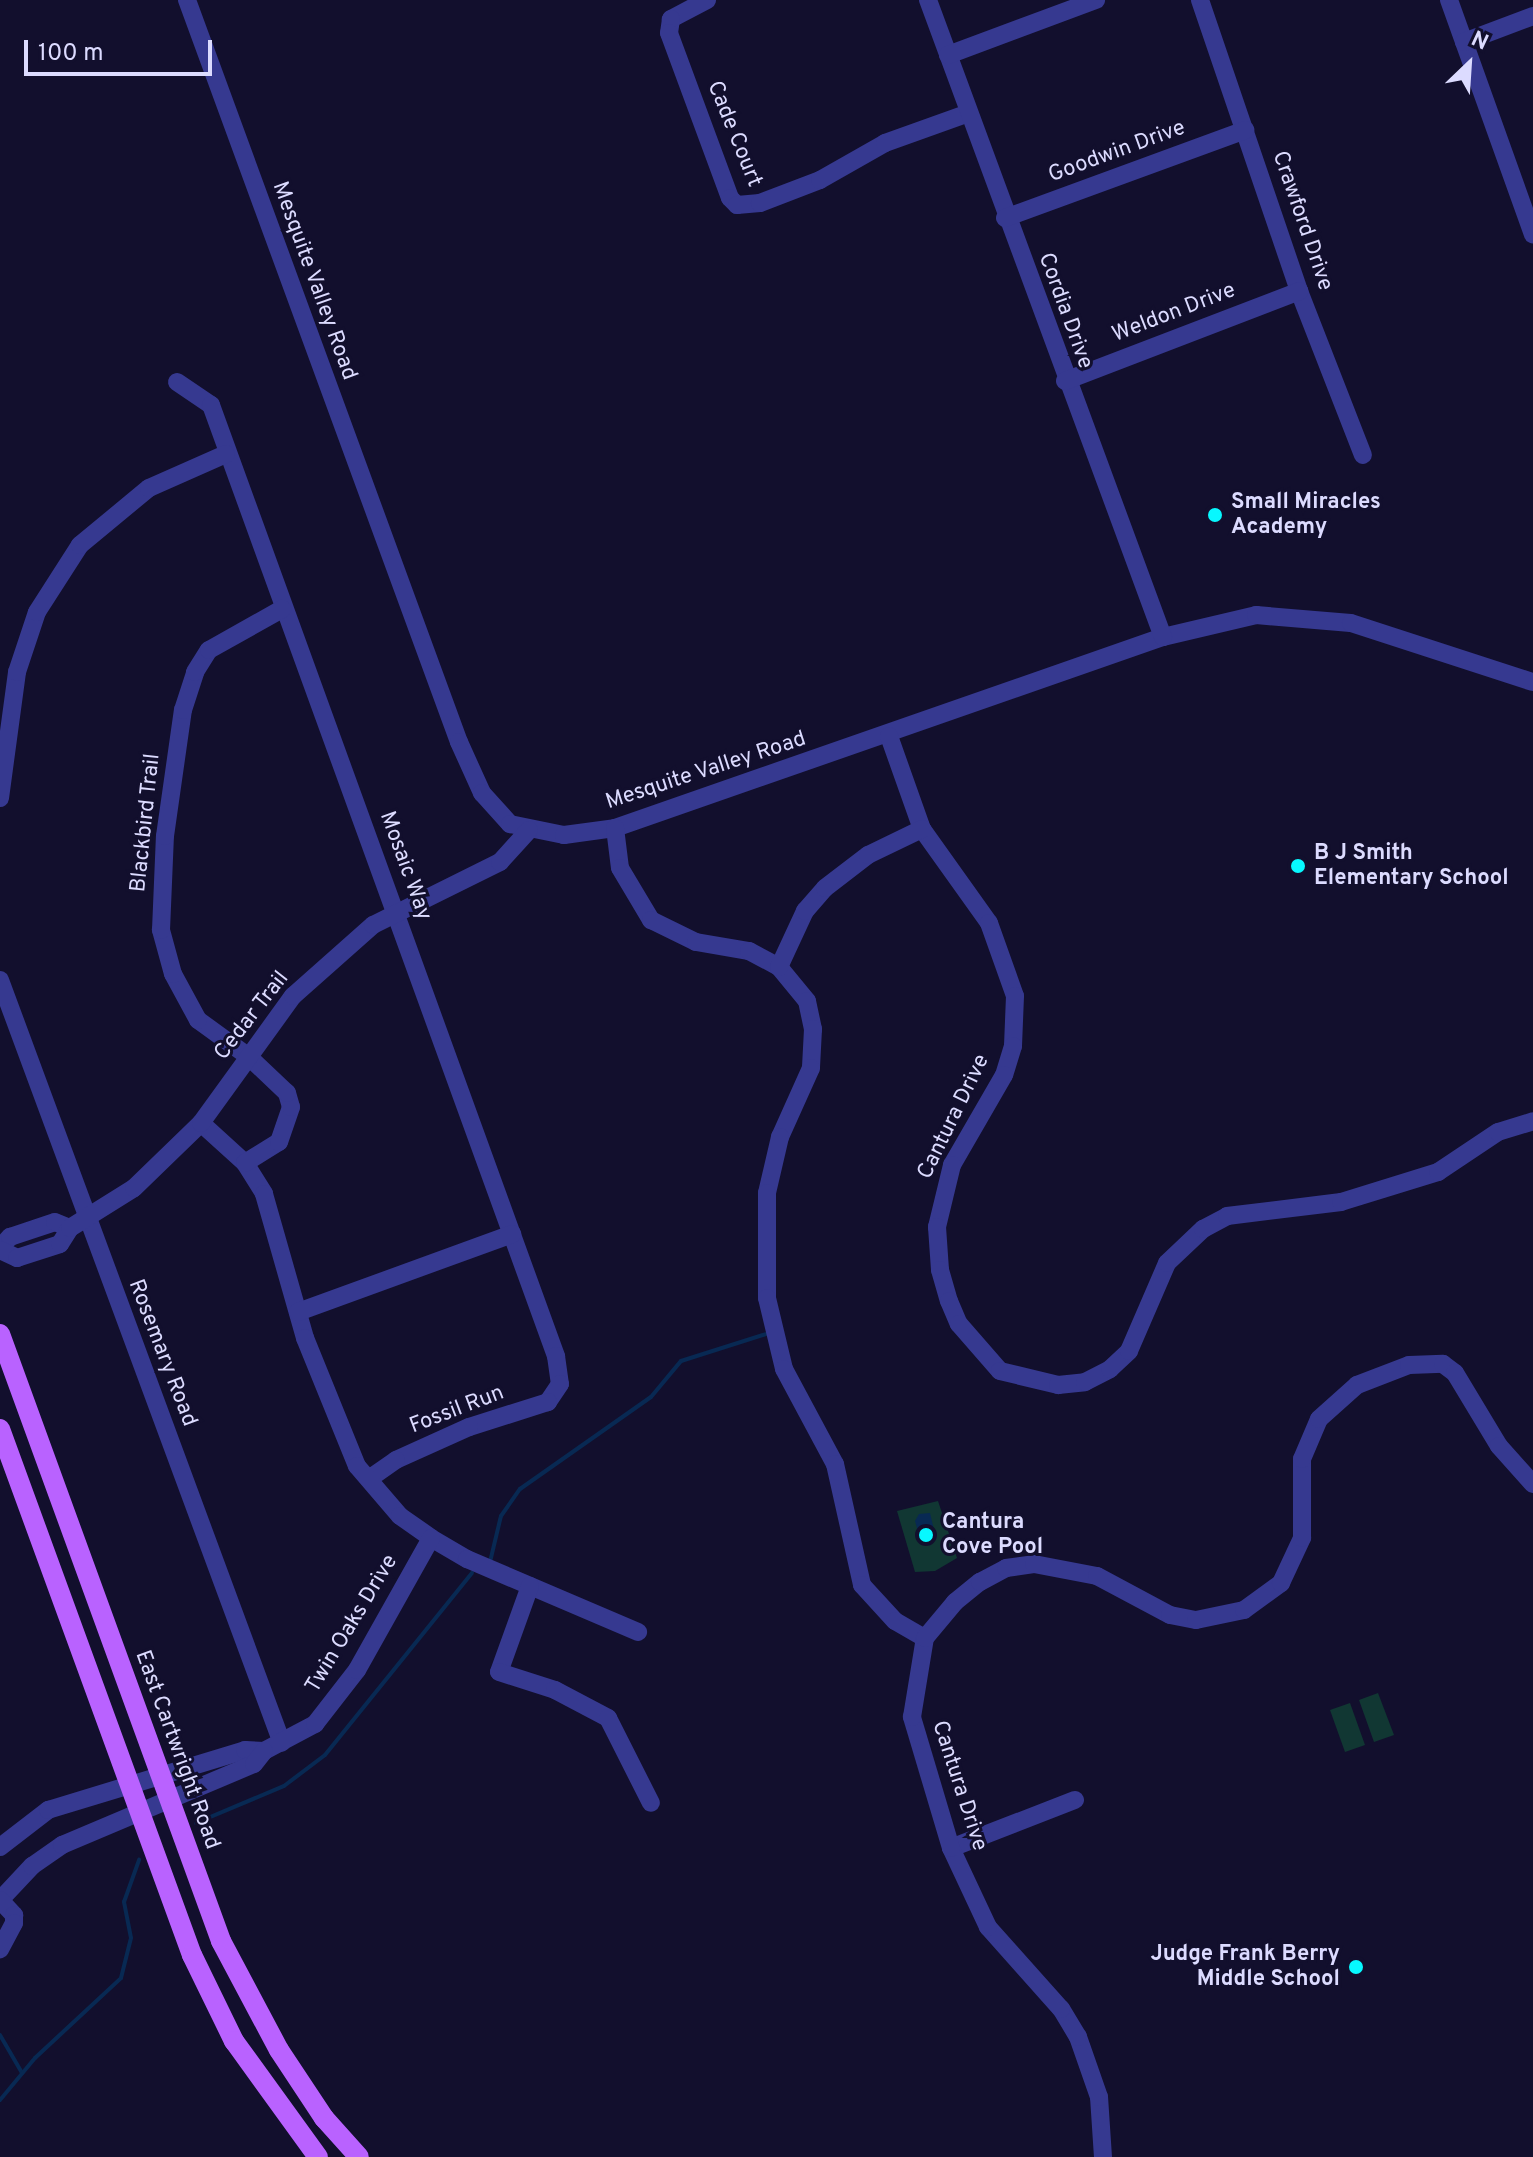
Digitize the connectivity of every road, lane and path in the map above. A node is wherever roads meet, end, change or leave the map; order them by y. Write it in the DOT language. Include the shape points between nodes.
graph roads {
  1 [pos="187,0"];
  2 [pos="707,0"];
  3 [pos="928,0"];
  4 [pos="1096,0"];
  5 [pos="1200,0"];
  6 [pos="1449,0"];
  7 [pos="1533,16"];
  8 [pos="1464,42"];
  9 [pos="948,55"];
  10 [pos="969,113"];
  11 [pos="1245,130"];
  12 [pos="1005,218"];
  13 [pos="1533,234"];
  14 [pos="1299,291"];
  15 [pos="1065,381"];
  16 [pos="177,382"];
  17 [pos="226,454"];
  18 [pos="1363,455"];
  19 [pos="282,609"];
  20 [pos="1163,637"];
  21 [pos="1533,682"];
  22 [pos="889,736"];
  23 [pos="0,798"];
  24 [pos="615,828"];
  25 [pos="922,829"];
  26 [pos="529,830"];
  27 [pos="395,909"];
  28 [pos="779,967"];
  29 [pos="0,980"];
  30 [pos="249,1057"];
  31 [pos="1533,1121"];
  32 [pos="201,1123"];
  33 [pos="245,1163"];
  34 [pos="78,1224"];
  35 [pos="512,1234"];
  36 [pos="0,1249"];
  37 [pos="298,1312"];
  38 [pos="0,1334"];
  39 [pos="560,1384"];
  40 [pos="0,1429"];
  41 [pos="369,1479"];
  42 [pos="1533,1484"];
  43 [pos="431,1538"];
  44 [pos="530,1586"];
  45 [pos="638,1632"];
  46 [pos="925,1638"];
  47 [pos="282,1743"];
  48 [pos="264,1751"];
  49 [pos="159,1774"];
  50 [pos="129,1783"];
  51 [pos="1075,1800"];
  52 [pos="169,1803"];
  53 [pos="651,1803"];
  54 [pos="141,1814"];
  55 [pos="0,1847"];
  56 [pos="951,1848"];
  57 [pos="0,1900"];
  58 [pos="0,1949"];
  59 [pos="318,2157"];
  60 [pos="359,2157"];
  61 [pos="1103,2157"];
  1 -- 26 [label="street, Mesquite Valley Road" via="459,742 494,809 510,824"];
  2 -- 10 [label="street, Cade Court" via="671,19 669,33 737,205 760,203 820,180 885,143"];
  3 -- 9 [label="street, Cordia Drive"];
  4 -- 9 [label="street"];
  5 -- 11 [label="street, Crawford Drive"];
  6 -- 8 [label="street"];
  7 -- 8 [label="street"];
  8 -- 13 [label="street"];
  9 -- 10 [label="street, Cordia Drive"];
  10 -- 12 [label="street, Cordia Drive"];
  11 -- 12 [label="street, Goodwin Drive"];
  11 -- 14 [label="street, Crawford Drive"];
  12 -- 15 [label="street, Cordia Drive"];
  14 -- 15 [label="street, Weldon Drive"];
  14 -- 18 [label="street, Crawford Drive"];
  15 -- 20 [label="street, Cordia Drive"];
  16 -- 17 [label="street, Mosaic Way" via="211,405"];
  17 -- 19 [label="street, Mosaic Way"];
  17 -- 23 [label="street" via="149,488 80,545 37,612 17,672"];
  19 -- 27 [label="street, Mosaic Way"];
  19 -- 30 [label="street, Blackbird Trail" via="209,650 195,672 183,710 165,836 161,930 173,974 198,1020"];
  20 -- 21 [label="street, Mesquite Valley Road" via="1256,615 1299,615 1351,623"];
  20 -- 22 [label="street, Mesquite Valley Road"];
  22 -- 24 [label="street, Mesquite Valley Road"];
  22 -- 25 [label="street, Cantura Drive"];
  24 -- 26 [label="street, Mesquite Valley Road" via="564,835"];
  24 -- 28 [label="street" via="620,868 651,920 696,942 749,951"];
  25 -- 28 [label="street" via="868,855 825,888 805,911"];
  25 -- 31 [label="street, Cantura Drive" via="989,923 1015,996 1013,1046 1004,1075 952,1165 937,1227 940,1270 959,1324 1000,1371 1058,1385 1085,1382 1129,1351 1167,1263 1203,1229 1227,1216 1341,1202 1438,1172 1498,1132"];
  26 -- 27 [label="street, Cedar Trail" via="500,862"];
  27 -- 30 [label="street, Cedar Trail" via="293,996"];
  27 -- 35 [label="street, Mosaic Way"];
  28 -- 46 [label="street" via="807,1001 813,1029 811,1068 780,1137 767,1193 767,1298 784,1369 835,1464 862,1585 895,1621"];
  29 -- 34 [label="street, Rosemary Road"];
  30 -- 32 [label="street, Cedar Trail"];
  30 -- 33 [label="street, Blackbird Trail" via="287,1093 291,1107 279,1142"];
  32 -- 33 [label="street"];
  32 -- 34 [label="street, Cedar Trail" via="134,1188"];
  33 -- 37 [label="street" via="264,1194"];
  34 -- 36 [label="street, Cedar Trail" via="60,1244 17,1258"];
  34 -- 47 [label="street, Rosemary Road"];
  35 -- 37 [label="street"];
  35 -- 39 [label="street, Mosaic Way" via="556,1356"];
  37 -- 41 [label="street" via="332,1412 357,1466"];
  38 -- 49 [label="main road, East Cartwright Road"];
  39 -- 41 [label="street, Fossil Run" via="548,1402 469,1427 396,1460"];
  40 -- 50 [label="main road"];
  41 -- 43 [label="street" via="400,1516"];
  42 -- 46 [label="street" via="1499,1446 1455,1373 1443,1364 1409,1365 1357,1385 1319,1419 1302,1459 1302,1538 1281,1583 1244,1610 1196,1620 1170,1615 1097,1576 1034,1564 1006,1568 980,1582"];
  43 -- 44 [label="street"];
  43 -- 47 [label="street, Twin Oaks Drive" via="338,1700 315,1724"];
  44 -- 45 [label="street"];
  44 -- 53 [label="street" via="499,1672 555,1690 608,1718"];
  46 -- 56 [label="street, Cantura Drive" via="912,1717"];
  47 -- 48 [label="street, Twin Oaks Drive"];
  48 -- 49 [label="street, Twin Oaks Drive" via="245,1750"];
  48 -- 52 [label="street, Twin Oaks Drive" via="254,1764"];
  49 -- 50 [label="street, Twin Oaks Drive"];
  49 -- 52 [label="main road, East Cartwright Road"];
  50 -- 54 [label="main road"];
  50 -- 55 [label="street, Twin Oaks Drive" via="48,1810"];
  51 -- 56 [label="street"];
  52 -- 54 [label="street, Twin Oaks Drive"];
  52 -- 60 [label="main road, East Cartwright Road" via="243,1986 324,2118"];
  54 -- 57 [label="street, Twin Oaks Drive" via="62,1845 32,1866"];
  54 -- 59 [label="main road" via="192,1955 234,2041"];
  56 -- 61 [label="street, Cantura Drive" via="988,1927 1051,1997 1078,2037 1099,2097"];
  57 -- 58 [label="street" via="14,1915 14,1923"];
}
